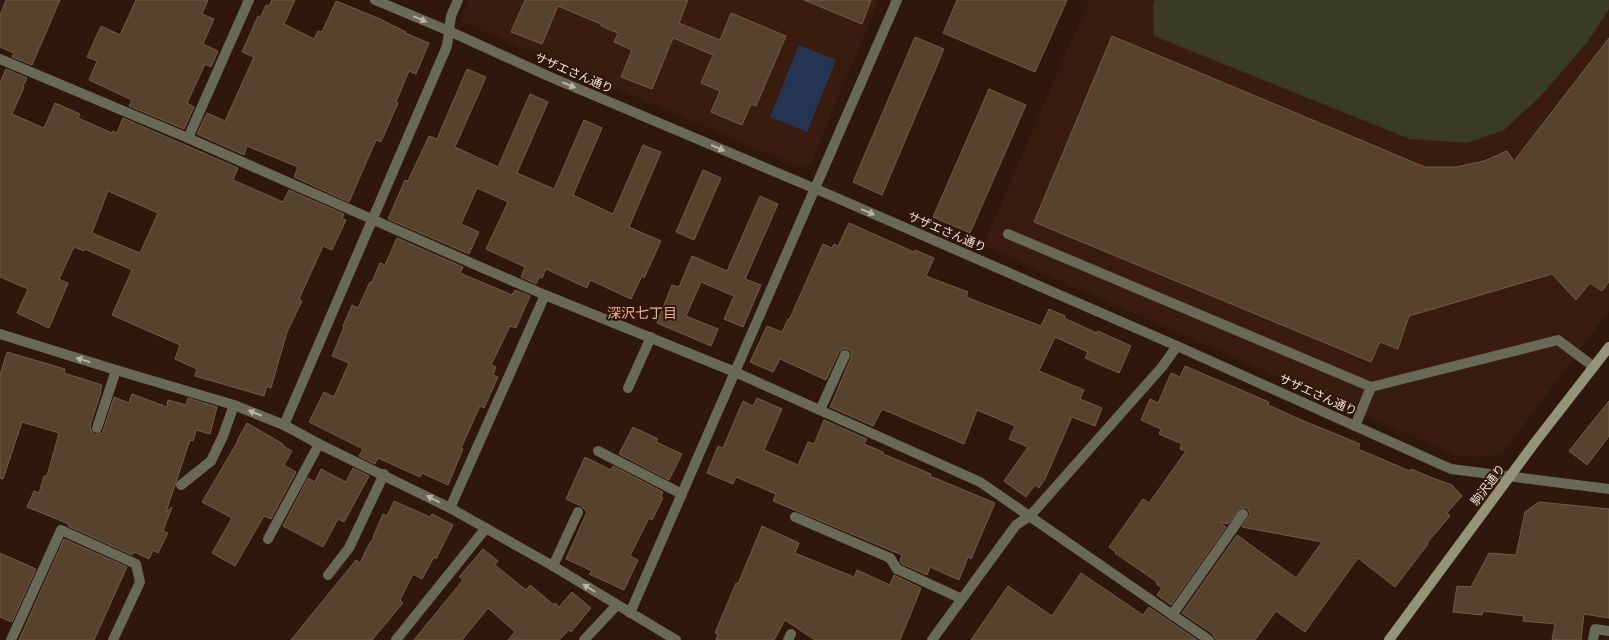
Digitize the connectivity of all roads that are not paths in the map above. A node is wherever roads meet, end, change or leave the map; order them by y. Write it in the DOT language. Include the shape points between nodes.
graph roads {
  1 [pos="249,0"];
  2 [pos="375,0"];
  3 [pos="458,0"];
  4 [pos="897,0"];
  5 [pos="450,31"];
  6 [pos="0,59"];
  7 [pos="188,138"];
  8 [pos="814,189"];
  9 [pos="372,219"];
  10 [pos="1008,234"];
  11 [pos="545,295"];
  12 [pos="0,334"];
  13 [pos="651,337"];
  14 [pos="1177,346"];
  15 [pos="1609,348"];
  16 [pos="845,355"];
  17 [pos="1594,367"];
  18 [pos="116,370"];
  19 [pos="735,372"];
  20 [pos="1371,387"];
  21 [pos="628,388"];
  22 [pos="234,405"];
  23 [pos="820,410"];
  24 [pos="284,425"];
  25 [pos="1355,426"];
  26 [pos="96,428"];
  27 [pos="318,444"];
  28 [pos="598,451"];
  29 [pos="384,474"];
  30 [pos="1510,476"];
  31 [pos="181,485"];
  32 [pos="1609,489"];
  33 [pos="682,494"];
  34 [pos="450,508"];
  35 [pos="578,512"];
  36 [pos="1243,514"];
  37 [pos="1030,516"];
  38 [pos="796,517"];
  39 [pos="486,528"];
  40 [pos="268,539"];
  41 [pos="553,566"];
  42 [pos="328,576"];
  43 [pos="962,599"];
  44 [pos="617,605"];
  45 [pos="630,613"];
  46 [pos="1172,615"];
  47 [pos="1609,631"];
  48 [pos="11,640"];
  49 [pos="113,640"];
  50 [pos="396,640"];
  51 [pos="584,640"];
  52 [pos="676,640"];
  53 [pos="932,640"];
  54 [pos="1209,640"];
  55 [pos="1389,640"];
  56 [pos="1593,640"];
  1 -- 7 [label="street"];
  2 -- 5 [label="street, サザエさん通り, one-way"];
  3 -- 5 [label="street" via="451,16"];
  4 -- 8 [label="street"];
  5 -- 8 [label="street, サザエさん通り, one-way"];
  5 -- 9 [label="street" via="447,46"];
  6 -- 7 [label="street"];
  7 -- 9 [label="street"];
  8 -- 14 [label="street, サザエさん通り, one-way"];
  8 -- 19 [label="street"];
  9 -- 11 [label="street"];
  9 -- 24 [label="street"];
  10 -- 20 [label="street"];
  11 -- 13 [label="street"];
  11 -- 34 [label="street"];
  18 -- 12 [label="street, one-way"];
  13 -- 19 [label="street"];
  13 -- 21 [label="street"];
  14 -- 25 [label="street, サザエさん通り"];
  14 -- 37 [label="street"];
  15 -- 17 [label="main road, 駒沢通り"];
  16 -- 23 [label="street"];
  17 -- 20 [label="street" via="1558,340"];
  17 -- 30 [label="main road, 駒沢通り"];
  18 -- 22 [label="street"];
  18 -- 26 [label="street"];
  19 -- 23 [label="street"];
  19 -- 33 [label="street"];
  20 -- 25 [label="street"];
  24 -- 22 [label="street, one-way"];
  22 -- 31 [label="street" via="211,461"];
  23 -- 37 [label="street" via="980,482"];
  24 -- 27 [label="street"];
  25 -- 30 [label="street, サザエさん通り" via="1451,470"];
  27 -- 29 [label="street"];
  27 -- 40 [label="street"];
  28 -- 33 [label="street"];
  34 -- 29 [label="street, one-way"];
  29 -- 42 [label="street" via="349,548"];
  30 -- 32 [label="street, サザエさん通り"];
  30 -- 55 [label="main road, 駒沢通り"];
  33 -- 45 [label="street"];
  34 -- 39 [label="street"];
  35 -- 41 [label="street"];
  36 -- 46 [label="street"];
  37 -- 43 [label="street" via="1016,525"];
  37 -- 46 [label="street"];
  38 -- 43 [label="street" via="890,558 897,570"];
  39 -- 41 [label="street"];
  39 -- 50 [label="street"];
  44 -- 41 [label="street, one-way"];
  43 -- 53 [label="street"];
  44 -- 45 [label="street"];
  44 -- 51 [label="street"];
  45 -- 52 [label="street"];
  46 -- 54 [label="street"];
  47 -- 56 [label="street" via="1594,629"];
  48 -- 49 [label="street" via="61,530 136,564 140,582"];
}
